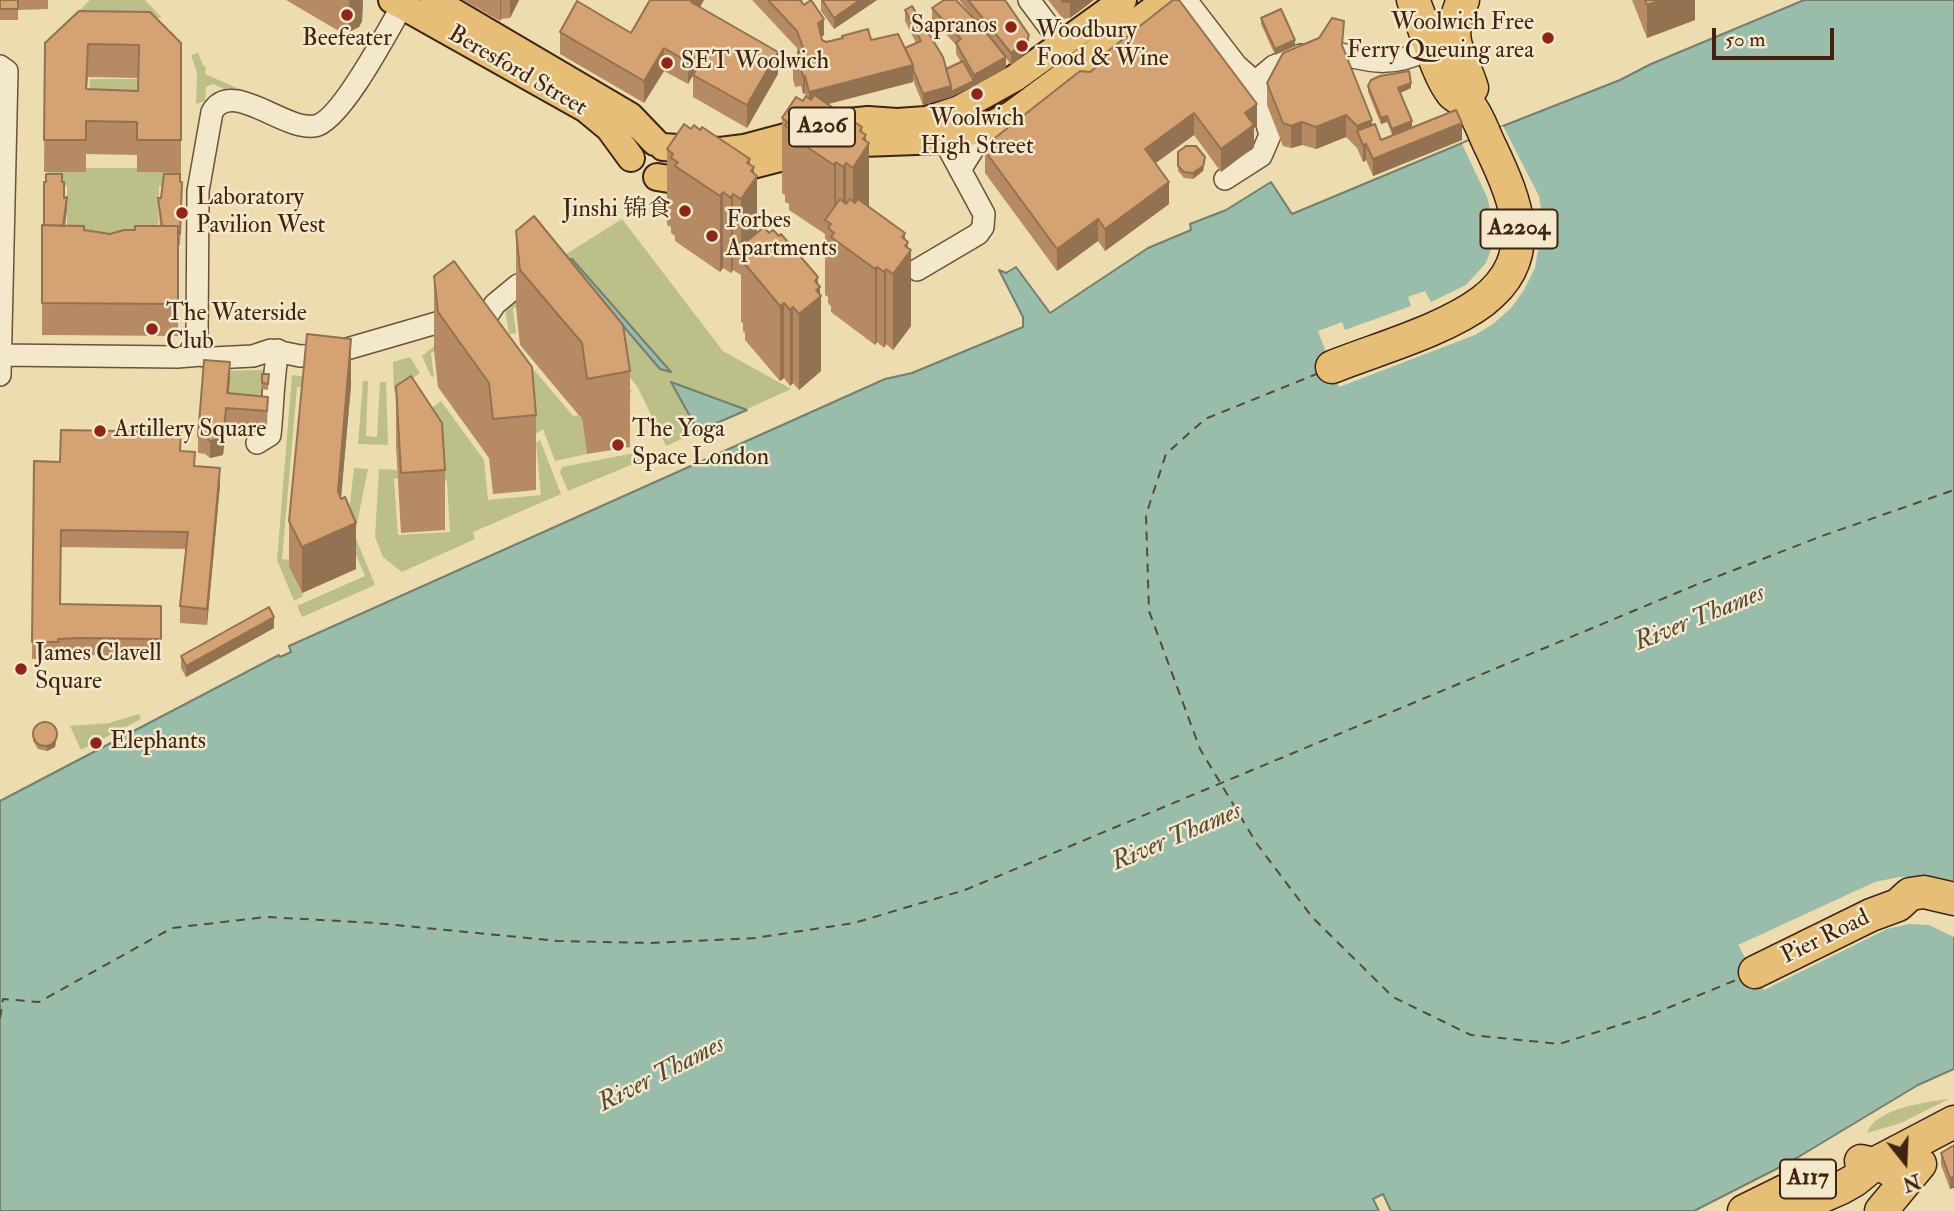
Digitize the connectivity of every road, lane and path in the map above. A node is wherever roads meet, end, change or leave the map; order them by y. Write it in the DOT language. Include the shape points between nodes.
graph roads {
  1 [pos="433,0"];
  2 [pos="1029,0"];
  3 [pos="1123,0"];
  4 [pos="1166,0"];
  5 [pos="1186,0"];
  6 [pos="1413,0"];
  7 [pos="1463,0"];
  8 [pos="399,2"];
  9 [pos="1062,44"];
  10 [pos="1425,55"];
  11 [pos="0,66"];
  12 [pos="1255,82"];
  13 [pos="1469,103"];
  14 [pos="987,127"];
  15 [pos="944,140"];
  16 [pos="659,145"];
  17 [pos="643,170"];
  18 [pos="960,170"];
  19 [pos="1225,179"];
  20 [pos="917,270"];
  21 [pos="518,285"];
  22 [pos="278,350"];
  23 [pos="201,355"];
  24 [pos="1,362"];
  25 [pos="1332,367"];
  26 [pos="257,443"];
  27 [pos="1954,899"];
  28 [pos="1898,905"];
  29 [pos="1954,920"];
  30 [pos="1755,972"];
  31 [pos="1954,1122"];
  32 [pos="1954,1138"];
  33 [pos="1875,1163"];
  34 [pos="1906,1179"];
  35 [pos="1744,1211"];
  36 [pos="1789,1211"];
  37 [pos="1881,1211"];
  1 -- 16 [label="main road, Beresford Street" via="630,116"];
  2 -- 9 [label="street"];
  3 -- 9 [label="main road, A206"];
  4 -- 14 [label="main road, A206" via="1012,114"];
  5 -- 12 [label="street" via="1236,65"];
  6 -- 10 [label="highway, A2204"];
  7 -- 13 [label="highway, A2204" via="1454,40 1473,86"];
  8 -- 17 [label="main road, Beresford Street" via="586,109 609,128"];
  8 -- 23 [label="street" via="343,102 323,123 293,125 233,100 225,100 212,112 198,191 197,349"];
  9 -- 16 [label="main road, A206" via="989,94 926,120 838,123 720,151"];
  10 -- 12 [label="street" via="1375,63 1335,50 1274,66"];
  10 -- 13 [label="highway, A2204" via="1453,94"];
  11 -- 24 [label="street" via="7,71"];
  12 -- 19 [label="street" via="1270,135 1261,156"];
  13 -- 25 [label="highway, A2204" via="1517,213 1518,243 1507,274 1483,301 1450,320"];
  14 -- 15 [label="main road, A206"];
  14 -- 18 [label="street"];
  15 -- 17 [label="main road, A206" via="815,149 687,182"];
  15 -- 18 [label="street"];
  16 -- 17 [label="main road" via="668,158 666,170"];
  18 -- 20 [label="street" via="984,214 983,227"];
  21 -- 22 [label="street" via="485,318 464,315 326,355 300,356"];
  22 -- 23 [label="street" via="253,356"];
  22 -- 26 [label="street" via="270,435"];
  23 -- 24 [label="street"];
  27 -- 28 [label="highway, Pier Road" via="1924,892 1910,894"];
  28 -- 29 [label="highway, Pier Road" via="1910,912"];
  28 -- 30 [label="highway, Pier Road"];
  31 -- 33 [label="highway, A117"];
  32 -- 34 [label="highway" via="1926,1157"];
  33 -- 34 [label="highway"];
  33 -- 35 [label="highway, A117" via="1847,1162"];
  33 -- 36 [label="highway" via="1856,1180"];
  34 -- 37 [label="highway"];
}
